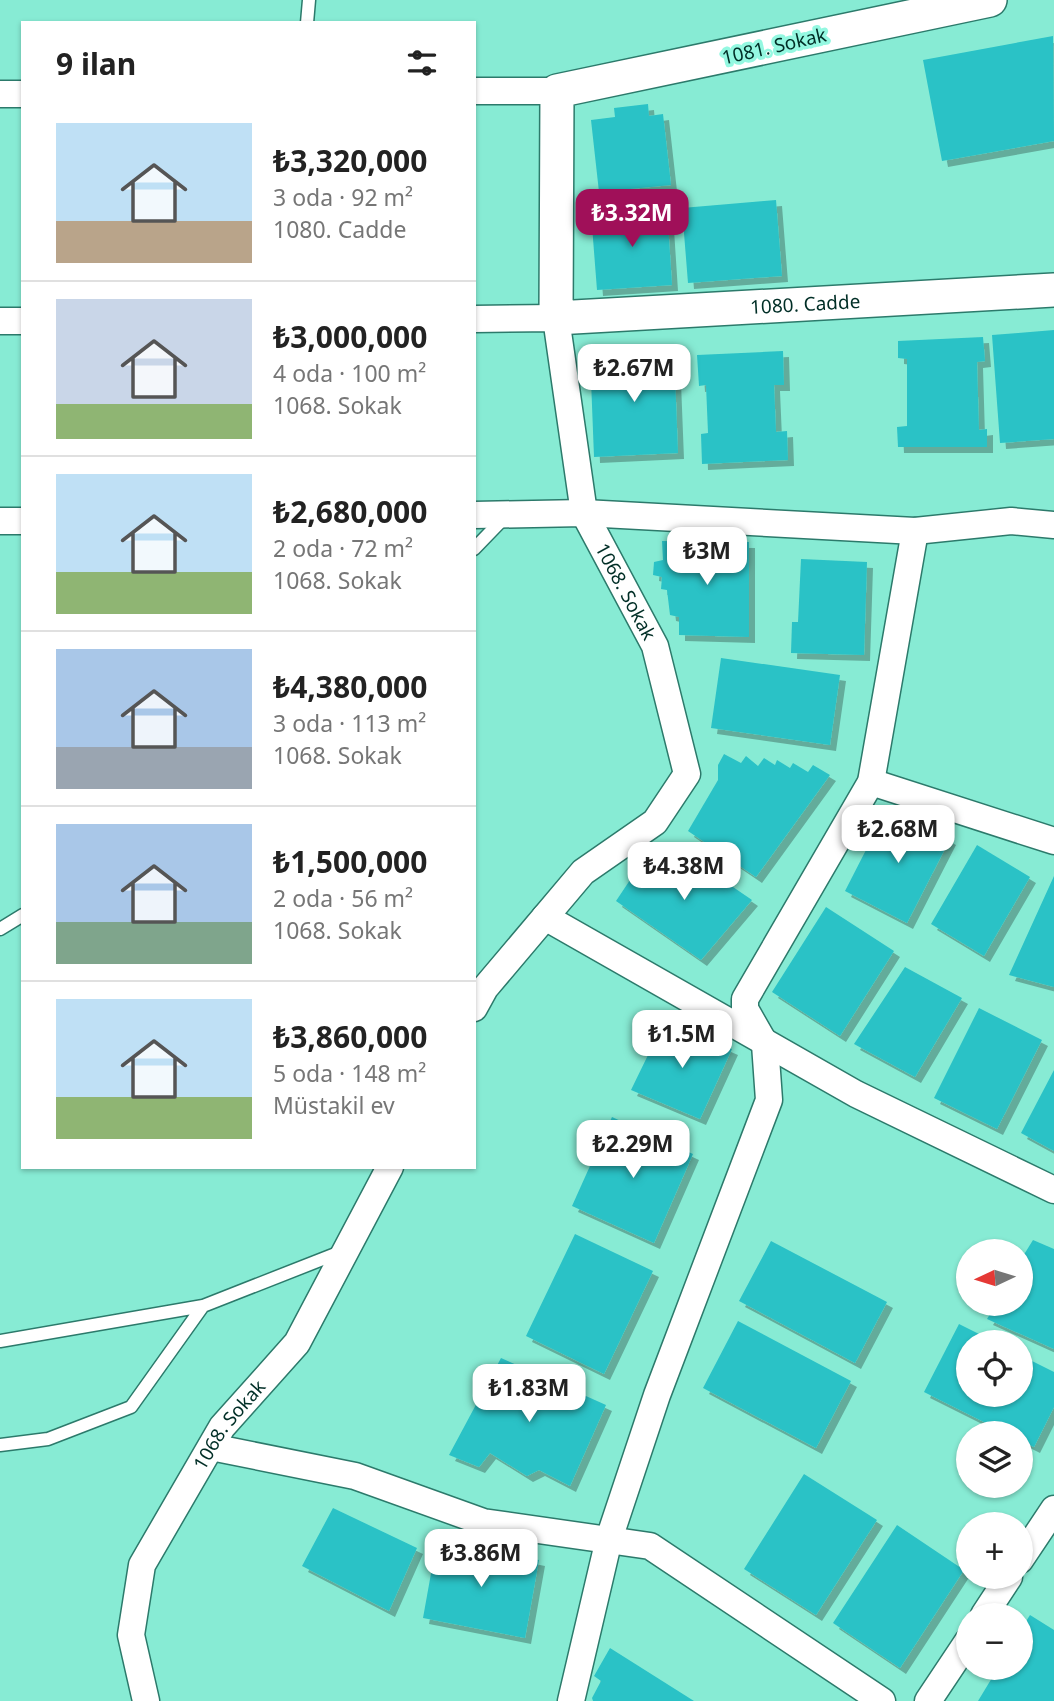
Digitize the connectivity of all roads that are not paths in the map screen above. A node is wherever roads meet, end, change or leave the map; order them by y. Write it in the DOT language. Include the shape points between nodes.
graph roads {
  1 [pos="309,0"];
  2 [pos="990,0"];
  3 [pos="307,21"];
  4 [pos="476,91"];
  5 [pos="557,91"];
  6 [pos="0,94"];
  7 [pos="21,94"];
  8 [pos="1054,290"];
  9 [pos="556,318"];
  10 [pos="476,319"];
  11 [pos="0,321"];
  12 [pos="21,321"];
  13 [pos="584,513"];
  14 [pos="508,514"];
  15 [pos="476,515"];
  16 [pos="0,521"];
  17 [pos="21,521"];
  18 [pos="1054,525"];
  19 [pos="915,531"];
  20 [pos="476,548"];
  21 [pos="871,782"];
  22 [pos="1054,841"];
  23 [pos="21,916"];
  24 [pos="545,917"];
  25 [pos="0,929"];
  26 [pos="476,1004"];
  27 [pos="765,1044"];
  28 [pos="389,1169"];
  29 [pos="1054,1189"];
  30 [pos="346,1249"];
  31 [pos="202,1306"];
  32 [pos="0,1341"];
  33 [pos="0,1446"];
  34 [pos="211,1447"];
  35 [pos="1054,1508"];
  36 [pos="610,1539"];
  37 [pos="1033,1540"];
  38 [pos="956,1659"];
  39 [pos="146,1701"];
  40 [pos="571,1701"];
  41 [pos="883,1701"];
  42 [pos="928,1701"];
  1 -- 3 [label="lane"];
  2 -- 5 [label="street, 1081. Sokak"];
  4 -- 5 [label="street"];
  5 -- 9 [label="street, 1068. Sokak"];
  6 -- 7 [label="street"];
  8 -- 9 [label="street, 1080. Cadde"];
  9 -- 10 [label="street"];
  9 -- 13 [label="street, 1068. Sokak"];
  11 -- 12 [label="street"];
  13 -- 14 [label="street"];
  13 -- 19 [label="street"];
  13 -- 24 [label="street, 1068. Sokak" via="654,646 687,774 655,822 583,872"];
  14 -- 15 [label="street"];
  14 -- 20 [label="lane"];
  16 -- 17 [label="street"];
  18 -- 19 [label="street" via="1011,522"];
  19 -- 21 [label="street"];
  21 -- 22 [label="street"];
  21 -- 27 [label="street" via="745,999 745,1009"];
  23 -- 25 [label="lane"];
  24 -- 26 [label="street, 1068. Sokak"];
  24 -- 27 [label="street"];
  27 -- 29 [label="street" via="856,1094"];
  27 -- 36 [label="street" via="769,1100 657,1395"];
  28 -- 30 [label="street, 1068. Sokak"];
  30 -- 31 [label="lane"];
  30 -- 34 [label="street, 1068. Sokak" via="297,1343 222,1427"];
  31 -- 32 [label="lane"];
  31 -- 33 [label="lane" via="131,1407 48,1439"];
  34 -- 36 [label="street" via="355,1476 483,1522"];
  34 -- 39 [label="street, 1068. Sokak" via="142,1565 131,1635"];
  35 -- 37 [label="street"];
  36 -- 40 [label="street"];
  36 -- 41 [label="street" via="650,1546"];
  38 -- 42 [label="street"];
}
